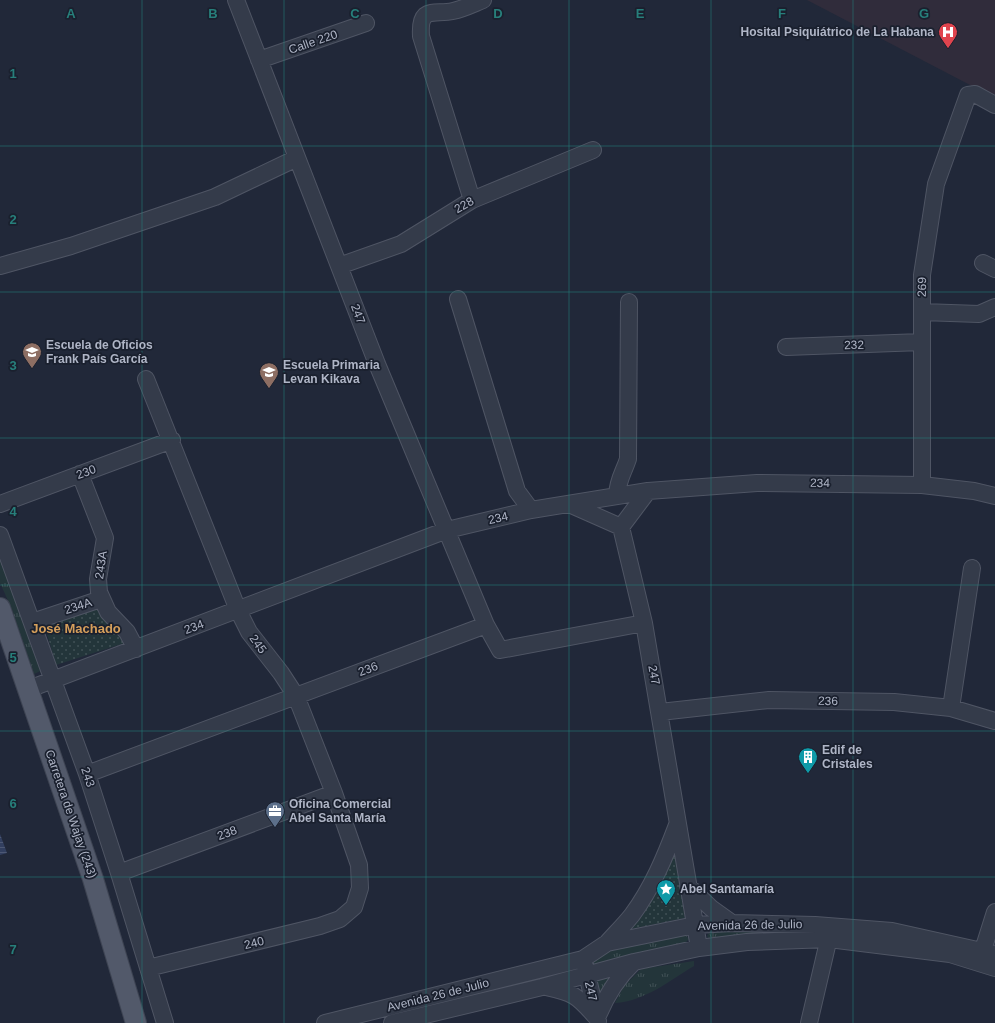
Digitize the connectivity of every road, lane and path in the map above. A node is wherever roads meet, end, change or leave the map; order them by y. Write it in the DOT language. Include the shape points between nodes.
graph roads {
  1 [pos="236,0"];
  2 [pos="483,0"];
  3 [pos="442,6"];
  4 [pos="366,23"];
  5 [pos="260,60"];
  6 [pos="995,104"];
  7 [pos="593,150"];
  8 [pos="297,158"];
  9 [pos="472,200"];
  10 [pos="0,266"];
  11 [pos="339,266"];
  12 [pos="458,299"];
  13 [pos="628,302"];
  14 [pos="995,307"];
  15 [pos="922,312"];
  16 [pos="922,342"];
  17 [pos="786,348"];
  18 [pos="146,379"];
  19 [pos="172,440"];
  20 [pos="80,474"];
  21 [pos="922,484"];
  22 [pos="648,491"];
  23 [pos="617,495"];
  24 [pos="995,496"];
  25 [pos="0,504"];
  26 [pos="569,504"];
  27 [pos="531,510"];
  28 [pos="621,526"];
  29 [pos="447,530"];
  30 [pos="0,535"];
  31 [pos="972,568"];
  32 [pos="101,598"];
  33 [pos="0,608"];
  34 [pos="238,610"];
  35 [pos="32,622"];
  36 [pos="644,623"];
  37 [pos="486,625"];
  38 [pos="136,649"];
  39 [pos="53,680"];
  40 [pos="29,689"];
  41 [pos="296,696"];
  42 [pos="951,708"];
  43 [pos="660,712"];
  44 [pos="995,721"];
  45 [pos="87,774"];
  46 [pos="334,793"];
  47 [pos="678,825"];
  48 [pos="119,873"];
  49 [pos="688,886"];
  50 [pos="354,907"];
  51 [pos="995,912"];
  52 [pos="732,923"];
  53 [pos="695,925"];
  54 [pos="831,933"];
  55 [pos="607,943"];
  56 [pos="699,948"];
  57 [pos="989,952"];
  58 [pos="583,959"];
  59 [pos="634,962"];
  60 [pos="148,968"];
  61 [pos="995,968"];
  62 [pos="587,975"];
  63 [pos="542,987"];
  64 [pos="597,1020"];
  65 [pos="343,1021"];
  66 [pos="136,1023"];
  67 [pos="165,1023"];
  68 [pos="325,1023"];
  69 [pos="392,1023"];
  70 [pos="809,1023"];
  1 -- 5 [label="street, 247"];
  2 -- 3 [label="street" via="453,11"];
  3 -- 9 [label="street" via="423,19 421,36"];
  4 -- 5 [label="street, Calle 220"];
  5 -- 8 [label="street, 247"];
  6 -- 15 [label="street, 269" via="975,94 968,95 936,184 922,275"];
  7 -- 9 [label="street, 228"];
  8 -- 10 [label="street" via="215,197 71,246"];
  8 -- 11 [label="street, 247"];
  9 -- 11 [label="street, 228" via="402,244"];
  11 -- 29 [label="street, 247"];
  12 -- 27 [label="street" via="517,491"];
  13 -- 23 [label="street" via="628,459 618,482"];
  14 -- 15 [label="street" via="979,314"];
  15 -- 16 [label="street, 269"];
  16 -- 17 [label="street, 232"];
  16 -- 21 [label="street, 269"];
  18 -- 19 [label="street, 245"];
  19 -- 20 [label="street, 230"];
  19 -- 34 [label="street, 245"];
  20 -- 25 [label="street, 230"];
  20 -- 32 [label="street, 243A" via="105,538 98,579"];
  21 -- 22 [label="street, 234" via="757,483"];
  21 -- 24 [label="street, 234"];
  22 -- 23 [label="street, 234"];
  22 -- 28 [label="street"];
  23 -- 26 [label="street, 234"];
  26 -- 27 [label="street, 234"];
  26 -- 28 [label="street"];
  27 -- 29 [label="street, 234"];
  28 -- 36 [label="street, 247"];
  29 -- 34 [label="street, 234"];
  29 -- 37 [label="street, 247"];
  30 -- 35 [label="street, 243"];
  31 -- 42 [label="street"];
  32 -- 35 [label="street, 234A"];
  32 -- 38 [label="street, 243A" via="108,612 127,632"];
  33 -- 40 [label="main road, Carretera de Wajay (243)"];
  34 -- 38 [label="street, 234"];
  34 -- 41 [label="street, 245" via="249,632"];
  35 -- 39 [label="street, 243"];
  36 -- 37 [label="street" via="500,650"];
  36 -- 43 [label="street, 247"];
  37 -- 41 [label="street, 236"];
  38 -- 39 [label="street, 234"];
  39 -- 40 [label="street, 234"];
  39 -- 45 [label="street, 243"];
  40 -- 66 [label="main road, Carretera de Wajay (243)" via="93,880"];
  41 -- 45 [label="street, 236"];
  41 -- 46 [label="street, 245"];
  42 -- 43 [label="street, 236" via="894,702 769,700"];
  42 -- 44 [label="street, 236"];
  43 -- 47 [label="street, 247"];
  45 -- 48 [label="street, 243"];
  46 -- 48 [label="street, 238"];
  46 -- 50 [label="street, 245" via="360,865 360,888"];
  47 -- 49 [label="street, 247"];
  47 -- 55 [label="street" via="661,868 646,893 631,916"];
  48 -- 60 [label="street, 243"];
  49 -- 52 [label="street" via="711,908"];
  49 -- 53 [label="street, 247"];
  50 -- 60 [label="street, 240" via="340,918 320,926"];
  51 -- 57 [label="street"];
  52 -- 53 [label="street, Avenida 26 de Julio"];
  52 -- 54 [label="street, Avenida 26 de Julio"];
  53 -- 55 [label="street, Avenida 26 de Julio"];
  53 -- 56 [label="street, 247"];
  54 -- 56 [label="street, Avenida 26 de Julio"];
  54 -- 57 [label="street, Avenida 26 de Julio" via="892,931"];
  54 -- 61 [label="street, Avenida 26 de Julio" via="950,954"];
  54 -- 70 [label="street"];
  55 -- 58 [label="street, Avenida 26 de Julio"];
  56 -- 59 [label="street, Avenida 26 de Julio"];
  58 -- 62 [label="street, 247"];
  58 -- 65 [label="street, Avenida 26 de Julio"];
  59 -- 62 [label="street, Avenida 26 de Julio"];
  59 -- 64 [label="street" via="609,990"];
  60 -- 67 [label="street, 243"];
  62 -- 63 [label="street, Avenida 26 de Julio"];
  62 -- 64 [label="street, 247"];
  63 -- 64 [label="street" via="564,991 581,999"];
  63 -- 69 [label="street, Avenida 26 de Julio"];
  65 -- 68 [label="street, Avenida 26 de Julio"];
}
